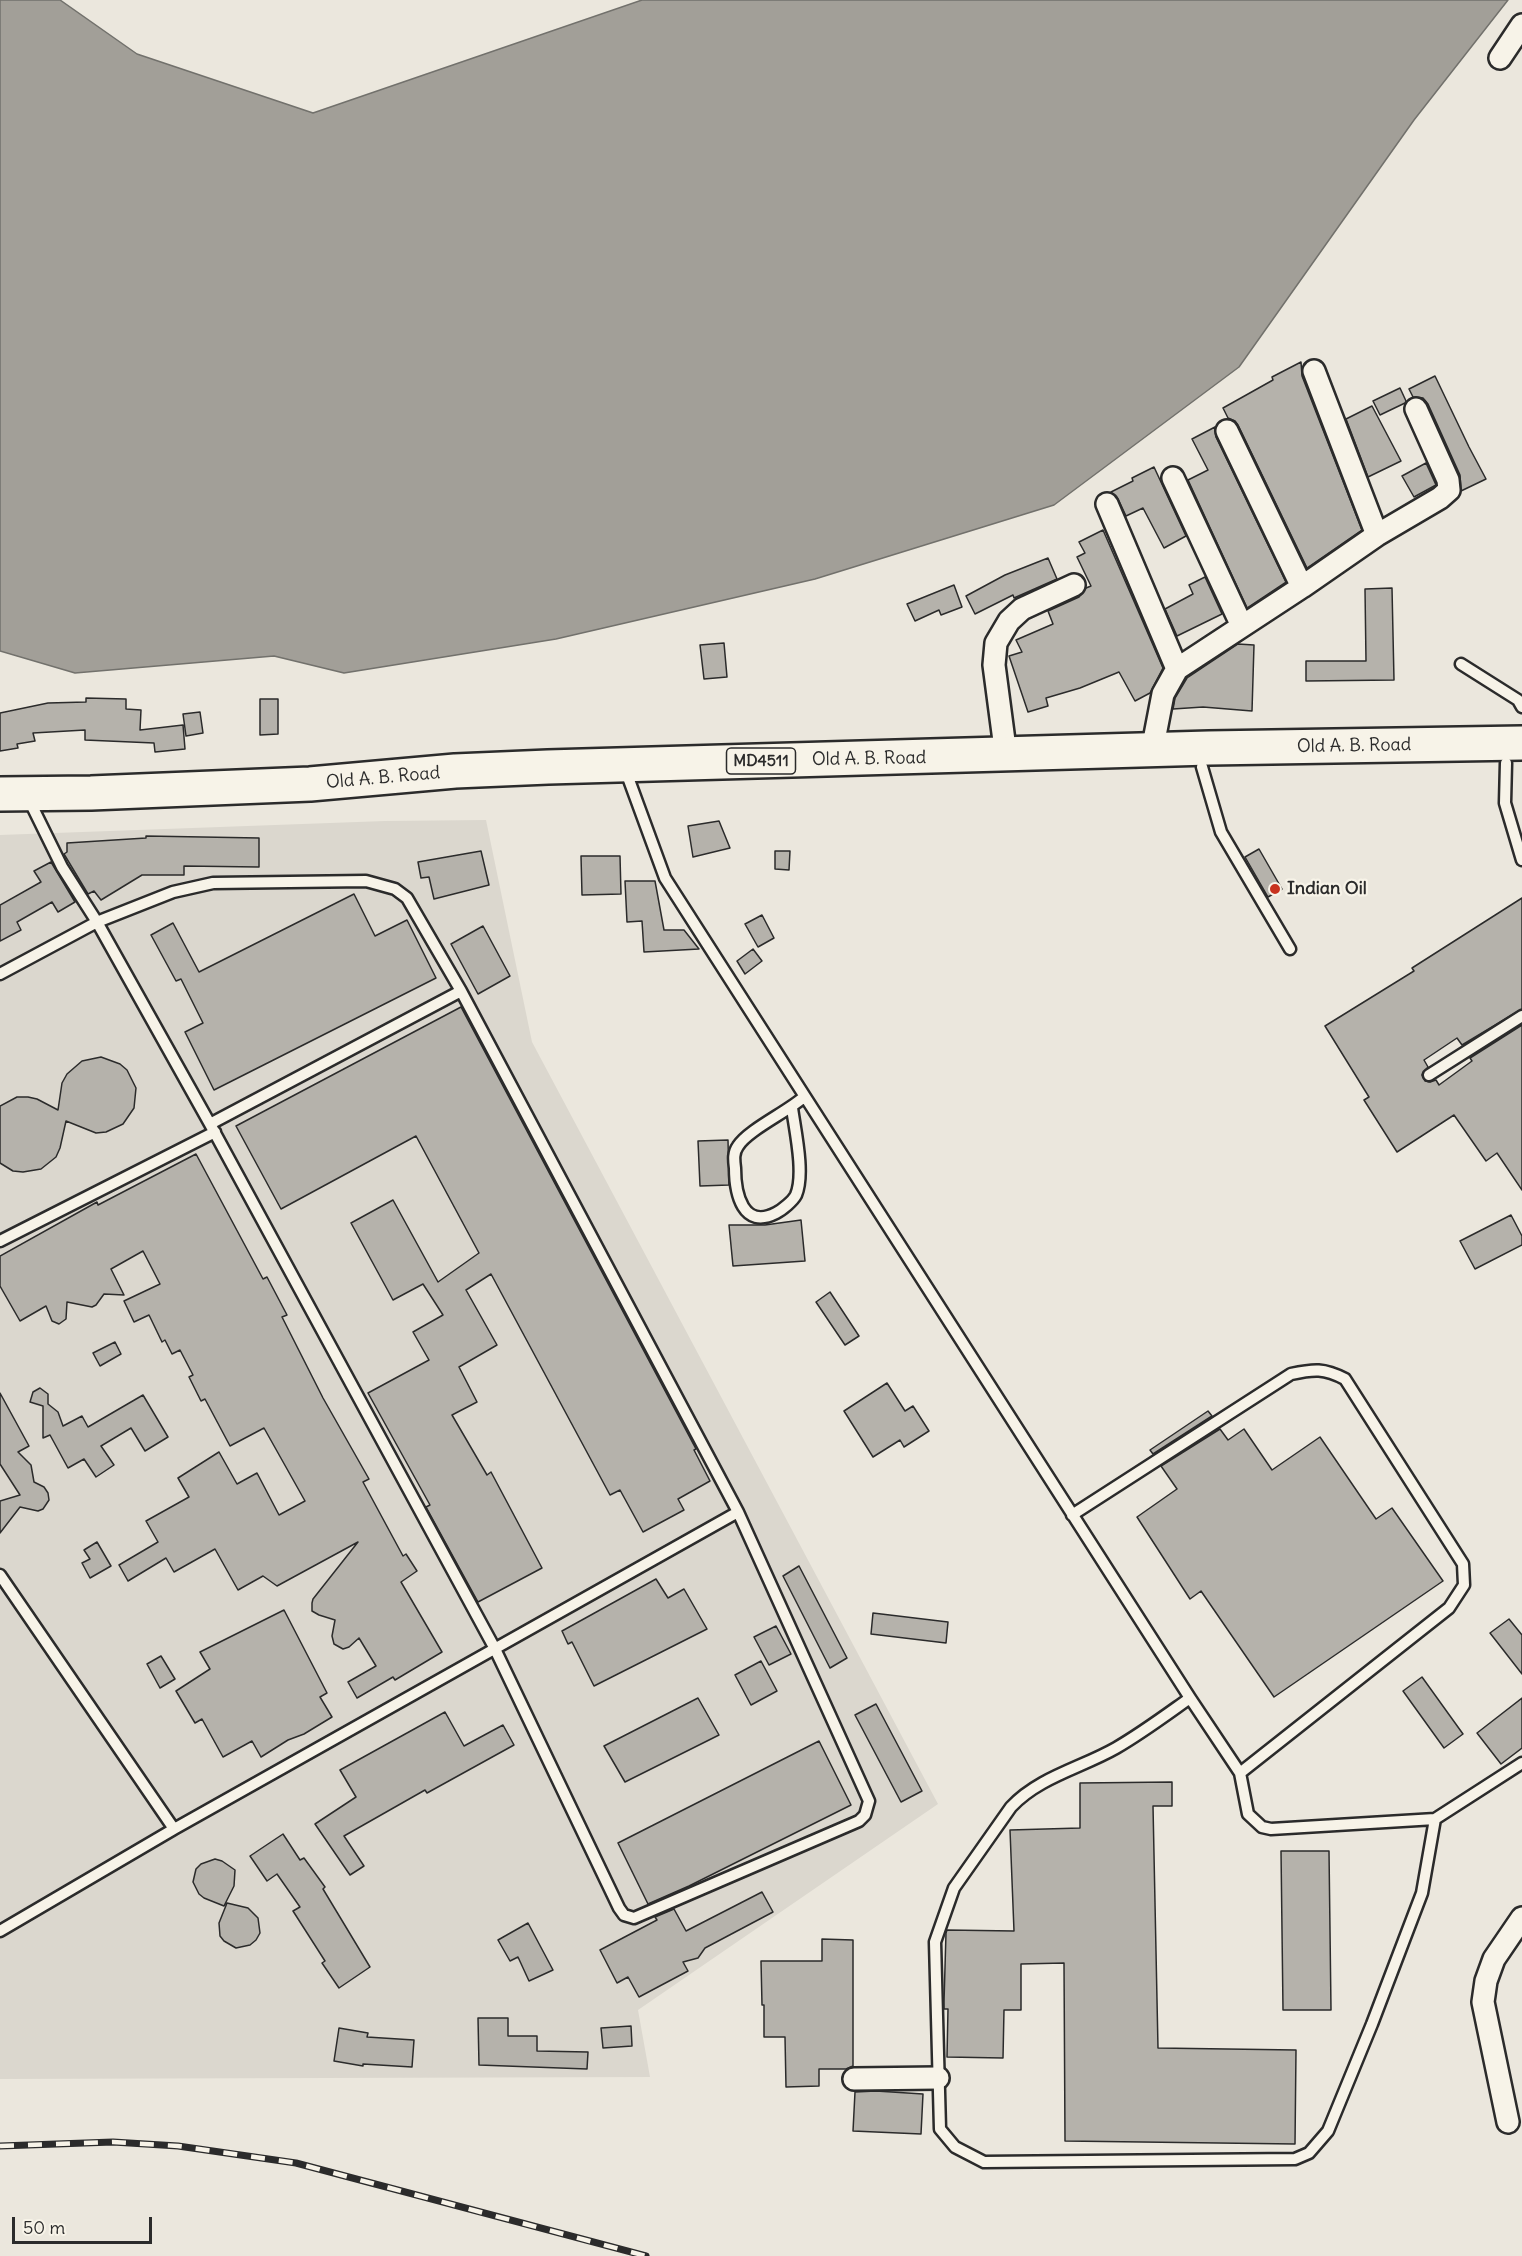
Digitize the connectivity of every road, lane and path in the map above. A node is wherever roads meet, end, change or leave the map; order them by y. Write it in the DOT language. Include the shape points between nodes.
graph roads {
  1 [pos="1522,25"];
  2 [pos="1500,58"];
  3 [pos="1314,371"];
  4 [pos="1416,409"];
  5 [pos="1227,431"];
  6 [pos="1173,478"];
  7 [pos="1107,504"];
  8 [pos="1377,536"];
  9 [pos="1074,585"];
  10 [pos="1302,587"];
  11 [pos="1242,626"];
  12 [pos="1461,664"];
  13 [pos="1177,669"];
  14 [pos="1522,707"];
  15 [pos="1152,751"];
  16 [pos="1006,756"];
  17 [pos="1517,756"];
  18 [pos="1202,767"];
  19 [pos="626,774"];
  20 [pos="0,794"];
  21 [pos="33,808"];
  22 [pos="0,810"];
  23 [pos="1522,860"];
  24 [pos="97,922"];
  25 [pos="1290,949"];
  26 [pos="0,974"];
  27 [pos="461,991"];
  28 [pos="1522,1016"];
  29 [pos="1429,1075"];
  30 [pos="804,1097"];
  31 [pos="792,1108"];
  32 [pos="212,1128"];
  33 [pos="0,1241"];
  34 [pos="738,1512"];
  35 [pos="1072,1515"];
  36 [pos="0,1575"];
  37 [pos="494,1647"];
  38 [pos="1190,1698"];
  39 [pos="1522,1762"];
  40 [pos="1240,1773"];
  41 [pos="1435,1819"];
  42 [pos="174,1830"];
  43 [pos="1522,1918"];
  44 [pos="0,1931"];
  45 [pos="938,2078"];
  46 [pos="854,2079"];
  47 [pos="1508,2122"];
  1 -- 2 [label="street"];
  3 -- 8 [label="street"];
  4 -- 8 [label="street" via="1449,490"];
  5 -- 10 [label="street"];
  6 -- 11 [label="street"];
  7 -- 13 [label="street"];
  8 -- 10 [label="street"];
  9 -- 16 [label="street" via="1022,609 1009,621 996,644 994,664"];
  10 -- 11 [label="street"];
  11 -- 13 [label="street"];
  12 -- 14 [label="lane" via="1518,700"];
  13 -- 15 [label="street" via="1162,694"];
  15 -- 16 [label="main road, Old A. B. Road / MD4511"];
  15 -- 17 [label="main road, Old A. B. Road / MD4511"];
  16 -- 19 [label="main road, Old A. B. Road / MD4511"];
  17 -- 18 [label="main road, Old A. B. Road / MD4511"];
  17 -- 23 [label="lane" via="1505,803"];
  18 -- 19 [label="main road, Old A. B. Road / MD4511" via="744,776"];
  18 -- 25 [label="lane" via="1221,832"];
  19 -- 20 [label="main road, Old A. B. Road / MD4511" via="455,771 310,784"];
  19 -- 21 [label="main road, Old A. B. Road / MD4511"];
  19 -- 30 [label="lane" via="665,878"];
  21 -- 22 [label="main road, Old A. B. Road / MD4511"];
  21 -- 24 [label="lane" via="62,867"];
  24 -- 26 [label="lane"];
  24 -- 27 [label="lane" via="173,892 213,884 366,881 394,889 407,898"];
  24 -- 32 [label="lane"];
  27 -- 32 [label="lane"];
  27 -- 34 [label="lane"];
  28 -- 29 [label="lane"];
  30 -- 31 [label="lane"];
  30 -- 35 [label="lane"];
  31 -- 31 [label="lane" via="742,1139 735,1149 737,1197 756,1218 781,1211 796,1196 800,1157"];
  32 -- 33 [label="lane"];
  32 -- 37 [label="lane"];
  34 -- 37 [label="lane"];
  34 -- 37 [label="lane" via="869,1801 859,1821 647,1914 634,1918 624,1915"];
  35 -- 38 [label="lane"];
  35 -- 40 [label="lane" via="1291,1374 1330,1371 1345,1379 1463,1564 1464,1585 1449,1608"];
  36 -- 42 [label="lane"];
  37 -- 42 [label="lane"];
  38 -- 40 [label="lane"];
  38 -- 45 [label="lane" via="1118,1747 1022,1796 954,1888 934,1942"];
  39 -- 41 [label="lane"];
  40 -- 41 [label="lane" via="1248,1814 1262,1827"];
  41 -- 45 [label="lane" via="1422,1893 1328,2131 1309,2153 1295,2159 984,2162 955,2147 940,2129"];
  42 -- 44 [label="lane"];
  43 -- 47 [label="street" via="1494,1959 1483,2002"];
  45 -- 46 [label="street"];
}
